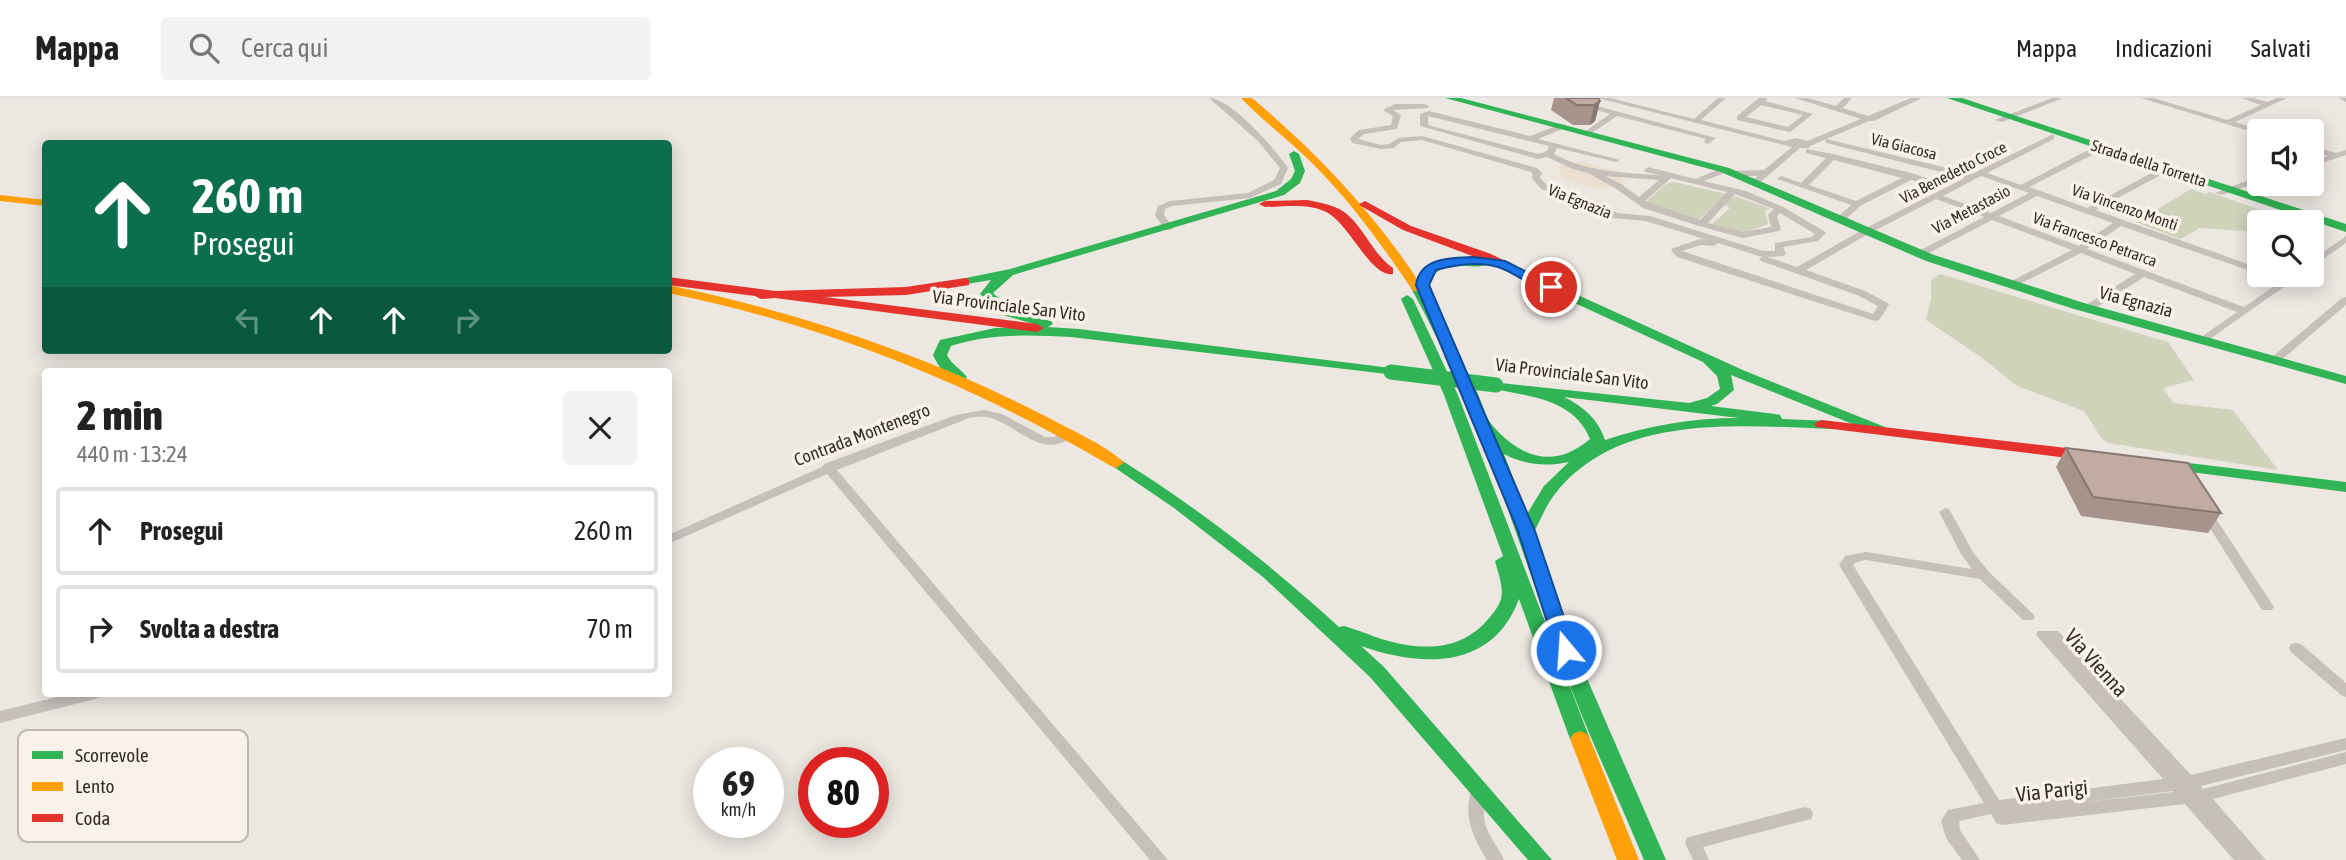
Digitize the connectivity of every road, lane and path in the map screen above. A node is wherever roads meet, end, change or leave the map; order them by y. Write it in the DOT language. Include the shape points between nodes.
graph roads {
  1 [pos="1213,98"];
  2 [pos="1233,98"];
  3 [pos="1246,98"];
  4 [pos="1452,98"];
  5 [pos="1558,98"];
  6 [pos="1601,98"];
  7 [pos="1722,98"];
  8 [pos="1799,98"];
  9 [pos="1848,98"];
  10 [pos="1918,98"];
  11 [pos="1937,98"];
  12 [pos="1952,98"];
  13 [pos="2036,98"];
  14 [pos="2145,98"];
  15 [pos="2245,98"];
  16 [pos="2284,98"];
  17 [pos="2054,99"];
  18 [pos="1761,100"];
  19 [pos="2269,105"];
  20 [pos="1425,106"];
  21 [pos="1838,109"];
  22 [pos="1616,113"];
  23 [pos="1998,117"];
  24 [pos="1871,119"];
  25 [pos="1461,121"];
  26 [pos="1696,121"];
  27 [pos="2229,122"];
  28 [pos="1562,126"];
  29 [pos="2247,128"];
  30 [pos="1493,130"];
  31 [pos="1446,132"];
  32 [pos="1589,133"];
  33 [pos="2051,137"];
  34 [pos="1529,139"];
  35 [pos="1478,141"];
  36 [pos="1829,141"];
  37 [pos="1708,142"];
  38 [pos="1797,142"];
  39 [pos="1513,150"];
  40 [pos="1551,150"];
  41 [pos="2324,150"];
  42 [pos="2093,151"];
  43 [pos="1294,154"];
  44 [pos="2342,154"];
  45 [pos="1833,156"];
  46 [pos="1616,160"];
  47 [pos="2324,160"];
  48 [pos="1327,170"];
  49 [pos="1648,170"];
  50 [pos="1728,171"];
  51 [pos="1592,173"];
  52 [pos="2158,173"];
  53 [pos="1977,175"];
  54 [pos="1912,176"];
  55 [pos="1677,177"];
  56 [pos="1761,177"];
  57 [pos="1667,178"];
  58 [pos="1781,179"];
  59 [pos="1696,181"];
  60 [pos="2247,183"];
  61 [pos="1937,184"];
  62 [pos="1804,185"];
  63 [pos="2021,188"];
  64 [pos="1733,191"];
  65 [pos="2224,191"];
  66 [pos="2036,193"];
  67 [pos="1936,196"];
  68 [pos="0,198"];
  69 [pos="1640,201"];
  70 [pos="42,203"];
  71 [pos="1857,204"];
  72 [pos="1245,205"];
  73 [pos="1780,209"];
  74 [pos="2275,210"];
  75 [pos="2087,211"];
  76 [pos="1991,217"];
  77 [pos="1840,219"];
  78 [pos="2120,222"];
  79 [pos="1702,224"];
  80 [pos="2324,228"];
  81 [pos="2346,228"];
  82 [pos="1168,229"];
  83 [pos="1867,230"];
  84 [pos="2346,236"];
  85 [pos="2080,250"];
  86 [pos="1920,254"];
  87 [pos="2324,254"];
  88 [pos="1500,263"];
  89 [pos="2247,267"];
  90 [pos="1798,270"];
  91 [pos="1389,271"];
  92 [pos="1012,272"];
  93 [pos="2143,273"];
  94 [pos="672,282"];
  95 [pos="2011,285"];
  96 [pos="2279,287"];
  97 [pos="672,290"];
  98 [pos="761,295"];
  99 [pos="2346,300"];
  100 [pos="2087,309"];
  101 [pos="2244,311"];
  102 [pos="1079,333"];
  103 [pos="1446,340"];
  104 [pos="2204,341"];
  105 [pos="1702,358"];
  106 [pos="2276,359"];
  107 [pos="2346,380"];
  108 [pos="1496,385"];
  109 [pos="976,388"];
  110 [pos="1471,400"];
  111 [pos="1689,408"];
  112 [pos="1832,425"];
  113 [pos="1881,430"];
  114 [pos="1070,434"];
  115 [pos="1474,456"];
  116 [pos="2097,457"];
  117 [pos="2150,463"];
  118 [pos="828,467"];
  119 [pos="2346,487"];
  120 [pos="2199,501"];
  121 [pos="1945,512"];
  122 [pos="1526,531"];
  123 [pos="672,538"];
  124 [pos="1984,575"];
  125 [pos="2267,607"];
  126 [pos="2028,617"];
  127 [pos="1320,619"];
  128 [pos="2296,648"];
  129 [pos="1405,664"];
  130 [pos="1393,690"];
  131 [pos="2346,691"];
  132 [pos="79,697"];
  133 [pos="0,717"];
  134 [pos="2346,744"];
  135 [pos="2346,758"];
  136 [pos="1480,789"];
  137 [pos="2189,790"];
  138 [pos="1995,807"];
  139 [pos="1804,814"];
  140 [pos="1160,860"];
  141 [pos="1496,860"];
  142 [pos="1541,860"];
  143 [pos="1628,860"];
  144 [pos="1655,860"];
  145 [pos="1701,860"];
  146 [pos="1972,860"];
  147 [pos="2245,860"];
  148 [pos="2258,860"];
  1 -- 82 [label="street" via="1284,168 1278,182 1250,195 1161,208 1159,215"];
  2 -- 43 [label="main road"];
  3 -- 48 [label="main road"];
  4 -- 28 [label="main road, Via Egnazia"];
  5 -- 22 [label="street"];
  6 -- 26 [label="street"];
  7 -- 26 [label="street"];
  8 -- 21 [label="street"];
  9 -- 21 [label="street"];
  10 -- 24 [label="street"];
  11 -- 23 [label="main road, Strada della Torretta"];
  12 -- 23 [label="main road, Strada della Torretta"];
  13 -- 23 [label="street"];
  14 -- 27 [label="street"];
  15 -- 19 [label="street"];
  16 -- 19 [label="street"];
  17 -- 23 [label="street"];
  18 -- 38 [label="street" via="1810,114"];
  18 -- 38 [label="street" via="1740,118"];
  19 -- 27 [label="street"];
  20 -- 73 [label="street, Via Egnazia" via="1395,106 1388,110 1397,115 1394,127 1362,132 1355,141 1381,147 1422,138 1534,170 1544,187 1599,205 1615,216 1647,218 1762,254 1781,254 1778,246 1819,238 1816,228"];
  21 -- 24 [label="street"];
  22 -- 32 [label="street"];
  22 -- 37 [label="street" via="1712,138"];
  23 -- 33 [label="main road, Strada della Torretta"];
  23 -- 65 [label="main road, Strada della Torretta"];
  24 -- 38 [label="street"];
  25 -- 30 [label="street"];
  25 -- 31 [label="street"];
  25 -- 31 [label="street" via="1424,114 1424,125"];
  26 -- 38 [label="street"];
  27 -- 29 [label="street"];
  28 -- 32 [label="main road, Via Egnazia"];
  28 -- 34 [label="street"];
  30 -- 34 [label="street"];
  30 -- 35 [label="street"];
  31 -- 35 [label="street"];
  32 -- 50 [label="main road, Via Egnazia"];
  33 -- 42 [label="main road, Strada della Torretta"];
  33 -- 53 [label="street, Via Benedetto Croce"];
  34 -- 39 [label="street"];
  34 -- 40 [label="street"];
  35 -- 39 [label="street"];
  36 -- 53 [label="street, Via Giacosa"];
  38 -- 45 [label="street"];
  38 -- 56 [label="street"];
  39 -- 40 [label="street" via="1538,157"];
  40 -- 46 [label="street"];
  40 -- 51 [label="street" via="1565,164"];
  41 -- 44 [label="street"];
  42 -- 52 [label="main road, Strada della Torretta"];
  42 -- 63 [label="street"];
  43 -- 72 [label="main road" via="1300,172 1296,181 1280,193"];
  43 -- 91 [label="main road" via="1334,192"];
  44 -- 47 [label="street"];
  45 -- 54 [label="street"];
  45 -- 62 [label="street"];
  48 -- 88 [label="main road" via="1373,212"];
  48 -- 103 [label="main road" via="1385,239"];
  49 -- 55 [label="street"];
  50 -- 56 [label="main road, Via Egnazia"];
  50 -- 59 [label="street"];
  51 -- 57 [label="street"];
  51 -- 69 [label="street"];
  52 -- 65 [label="main road, Strada della Torretta"];
  52 -- 75 [label="street"];
  53 -- 63 [label="street, Via Vincenzo Monti"];
  53 -- 67 [label="street, Via Benedetto Croce"];
  54 -- 61 [label="street"];
  54 -- 71 [label="street"];
  55 -- 57 [label="street"];
  55 -- 59 [label="street"];
  56 -- 77 [label="main road, Via Egnazia"];
  57 -- 69 [label="street"];
  58 -- 62 [label="street"];
  59 -- 64 [label="street"];
  60 -- 65 [label="street"];
  62 -- 71 [label="street"];
  63 -- 66 [label="street, Via Vincenzo Monti"];
  64 -- 73 [label="street"];
  64 -- 79 [label="street"];
  65 -- 74 [label="main road, Strada della Torretta"];
  65 -- 81 [label="main road, Strada della Torretta"];
  66 -- 75 [label="street, Via Vincenzo Monti"];
  66 -- 76 [label="street, Via Metastasio"];
  67 -- 76 [label="street, Via Francesco Petrarca"];
  67 -- 83 [label="street, Via Benedetto Croce"];
  68 -- 70 [label="main road"];
  69 -- 79 [label="street"];
  71 -- 77 [label="street"];
  72 -- 82 [label="main road"];
  72 -- 91 [label="main road" via="1283,202 1328,208 1344,217"];
  73 -- 79 [label="street" via="1772,215 1776,229 1743,235"];
  75 -- 78 [label="street, Via Vincenzo Monti"];
  76 -- 85 [label="street, Via Francesco Petrarca"];
  76 -- 86 [label="street, Via Metastasio"];
  77 -- 83 [label="main road, Via Egnazia"];
  78 -- 85 [label="street"];
  78 -- 89 [label="street, Via Vincenzo Monti"];
  80 -- 84 [label="main road, Strada della Torretta"];
  82 -- 92 [label="main road"];
  83 -- 86 [label="main road, Via Egnazia"];
  83 -- 90 [label="street, Via Benedetto Croce"];
  84 -- 87 [label="street"];
  85 -- 93 [label="street, Via Francesco Petrarca"];
  85 -- 95 [label="street"];
  86 -- 95 [label="main road, Via Egnazia"];
  88 -- 103 [label="main road" via="1450,262 1431,267 1423,285"];
  88 -- 105 [label="main road"];
  90 -- 90 [label="street" via="1715,243 1676,250 1875,318 1884,305"];
  91 -- 115 [label="main road" via="1410,303"];
  92 -- 98 [label="main road" via="906,291"];
  92 -- 102 [label="main road" via="986,294 992,304 1003,312"];
  93 -- 100 [label="street"];
  93 -- 101 [label="street, Via Francesco Petrarca"];
  94 -- 98 [label="main road, Via Provinciale San Vito"];
  95 -- 100 [label="main road, Via Egnazia"];
  96 -- 101 [label="street"];
  97 -- 109 [label="main road" via="788,318"];
  98 -- 102 [label="main road, Via Provinciale San Vito"];
  99 -- 106 [label="street"];
  100 -- 104 [label="main road, Via Egnazia"];
  101 -- 104 [label="street"];
  102 -- 108 [label="main road, Via Provinciale San Vito, bridge"];
  102 -- 109 [label="main road" via="984,331 945,343 940,355 946,367"];
  103 -- 110 [label="main road"];
  104 -- 106 [label="main road, Via Egnazia"];
  105 -- 111 [label="main road" via="1724,374 1727,390 1712,401"];
  105 -- 113 [label="main road"];
  106 -- 107 [label="main road, Via Egnazia"];
  108 -- 110 [label="main road" via="1577,410 1595,424 1598,440 1594,447 1557,460 1511,452 1491,433"];
  108 -- 111 [label="main road, Via Provinciale San Vito"];
  109 -- 114 [label="main road"];
  110 -- 122 [label="main road"];
  111 -- 112 [label="main road, Via Provinciale San Vito"];
  112 -- 113 [label="main road, Via Provinciale San Vito"];
  112 -- 122 [label="main road" via="1732,423 1633,435 1592,455 1556,482"];
  113 -- 116 [label="main road, Via Provinciale San Vito"];
  114 -- 118 [label="street, Contrada Montenegro" via="1054,442 1038,440 996,414 983,413"];
  114 -- 127 [label="main road" via="1180,504"];
  115 -- 129 [label="main road" via="1471,464 1504,555 1510,600 1493,630 1459,650"];
  115 -- 143 [label="main road"];
  117 -- 119 [label="main road" via="2181,472"];
  118 -- 123 [label="street, Contrada Montenegro"];
  118 -- 140 [label="street"];
  120 -- 125 [label="street"];
  121 -- 124 [label="street"];
  122 -- 144 [label="main road" via="1566,650"];
  124 -- 126 [label="street"];
  124 -- 138 [label="street" via="1866,556 1850,559 1846,565"];
  127 -- 129 [label="main road"];
  127 -- 130 [label="main road"];
  128 -- 131 [label="street"];
  129 -- 130 [label="main road"];
  130 -- 136 [label="main road"];
  132 -- 133 [label="street"];
  134 -- 137 [label="street, Via Parigi"];
  135 -- 137 [label="street, Via Parigi"];
  136 -- 141 [label="street" via="1473,810 1481,837"];
  136 -- 142 [label="main road"];
  137 -- 137 [label="street, Via Vienna" via="2053,635 2043,635"];
  137 -- 138 [label="street, Via Parigi"];
  137 -- 147 [label="street, Via Vienna"];
  137 -- 148 [label="street, Via Vienna"];
  138 -- 146 [label="street" via="1954,815 1949,821 1952,833"];
  139 -- 145 [label="street" via="1693,843"];
}
